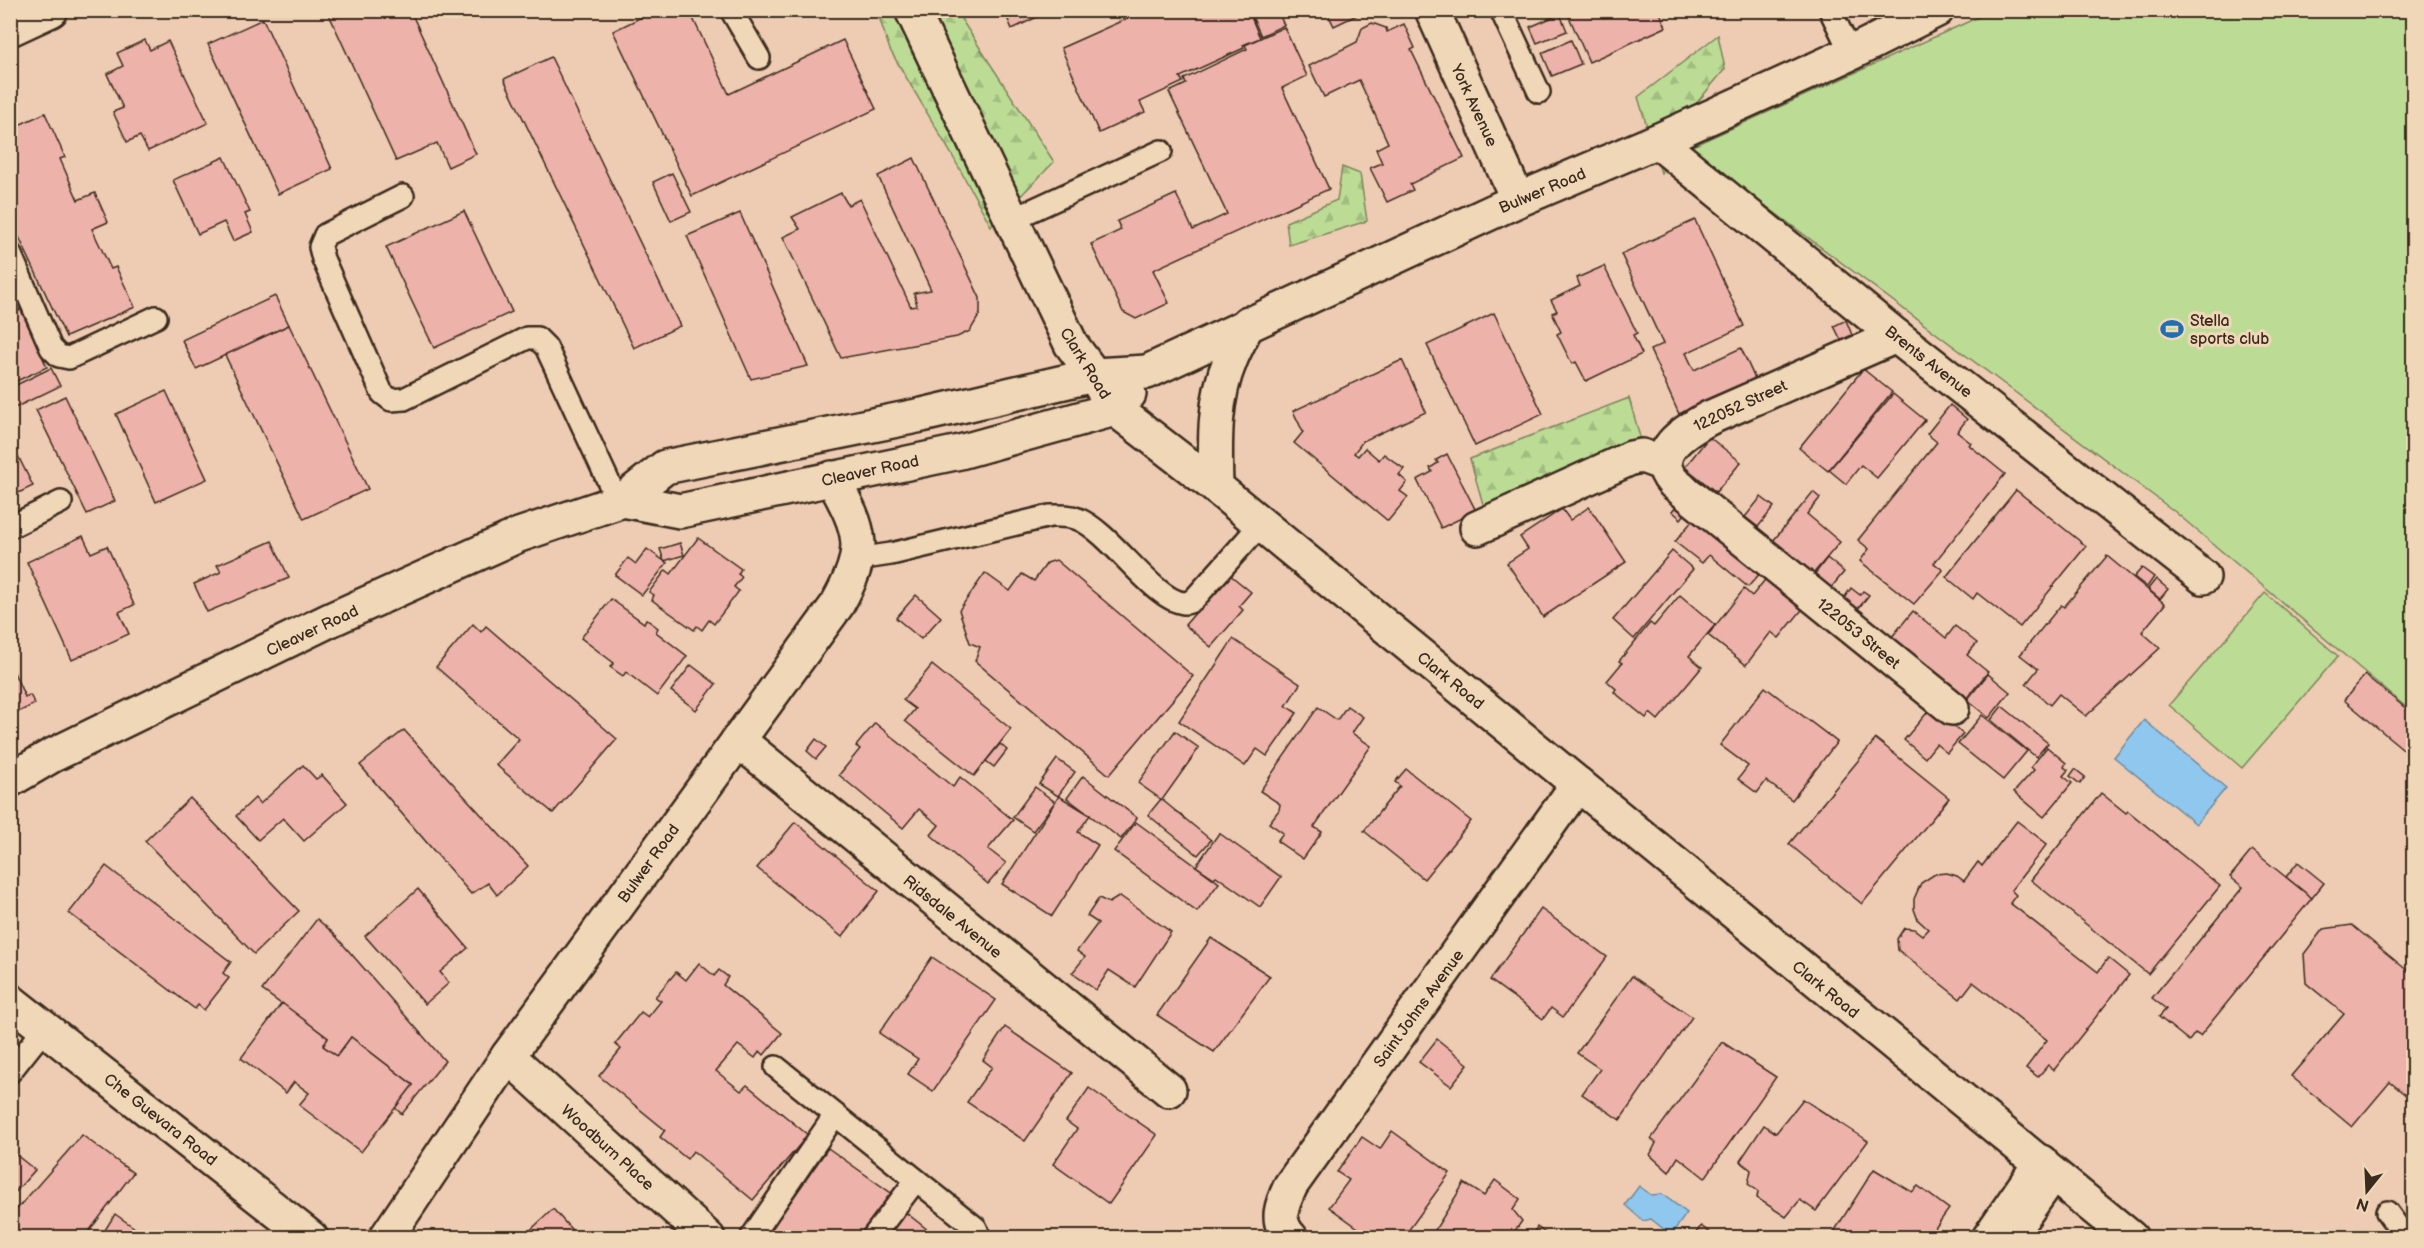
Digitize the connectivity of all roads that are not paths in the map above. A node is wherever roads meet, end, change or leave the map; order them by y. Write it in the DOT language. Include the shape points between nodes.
graph roads {
  1 [pos="51,10"];
  2 [pos="731,10"];
  3 [pos="912,10"];
  4 [pos="1501,10"];
  5 [pos="1830,10"];
  6 [pos="1937,10"];
  7 [pos="1442,13"];
  8 [pos="1901,18"];
  9 [pos="10,29"];
  10 [pos="1851,52"];
  11 [pos="759,58"];
  12 [pos="1539,92"];
  13 [pos="1657,141"];
  14 [pos="1161,151"];
  15 [pos="402,196"];
  16 [pos="1518,200"];
  17 [pos="1011,220"];
  18 [pos="10,253"];
  19 [pos="156,317"];
  20 [pos="1248,323"];
  21 [pos="1896,336"];
  22 [pos="1147,372"];
  23 [pos="1094,375"];
  24 [pos="1115,409"];
  25 [pos="1664,464"];
  26 [pos="832,478"];
  27 [pos="1216,487"];
  28 [pos="620,501"];
  29 [pos="61,502"];
  30 [pos="1261,524"];
  31 [pos="10,527"];
  32 [pos="1477,528"];
  33 [pos="858,559"];
  34 [pos="2203,577"];
  35 [pos="1952,708"];
  36 [pos="738,740"];
  37 [pos="10,780"];
  38 [pos="1578,784"];
  39 [pos="10,1001"];
  40 [pos="45,1028"];
  41 [pos="508,1056"];
  42 [pos="776,1067"];
  43 [pos="10,1072"];
  44 [pos="1169,1090"];
  45 [pos="835,1115"];
  46 [pos="2049,1169"];
  47 [pos="916,1180"];
  48 [pos="2387,1212"];
  49 [pos="311,1238"];
  50 [pos="386,1238"];
  51 [pos="708,1238"];
  52 [pos="750,1238"];
  53 [pos="872,1238"];
  54 [pos="980,1238"];
  55 [pos="1291,1238"];
  56 [pos="1989,1238"];
  57 [pos="2015,1238"];
  58 [pos="2131,1238"];
  59 [pos="2406,1238"];
  1 -- 9 [label="street"];
  2 -- 11 [label="lane"];
  3 -- 17 [label="street, Clark Road"];
  4 -- 12 [label="lane"];
  5 -- 10 [label="lane"];
  6 -- 8 [label="street, Bulwer Road"];
  7 -- 16 [label="street, York Avenue"];
  8 -- 10 [label="street, Bulwer Road"];
  10 -- 13 [label="street, Bulwer Road"];
  13 -- 16 [label="street, Bulwer Road"];
  13 -- 21 [label="street, Brents Avenue"];
  14 -- 17 [label="lane"];
  15 -- 28 [label="lane" via="325,235 320,247 382,393 391,400 404,399 527,338 537,338 546,348"];
  16 -- 20 [label="street, Bulwer Road"];
  17 -- 23 [label="street, Clark Road" via="1071,344"];
  18 -- 19 [label="lane" via="51,348 59,356 69,358"];
  20 -- 22 [label="street, Bulwer Road"];
  20 -- 27 [label="street" via="1229,363 1219,402"];
  21 -- 25 [label="street, 122052 Street" via="1708,418 1685,431 1671,445"];
  21 -- 34 [label="street, Brents Avenue"];
  22 -- 23 [label="street, Bulwer Road"];
  22 -- 24 [label="street, Bulwer Road"];
  23 -- 24 [label="street, Clark Road"];
  23 -- 28 [label="street, Cleaver Road" via="922,415 665,467"];
  24 -- 26 [label="street, Cleaver Road" via="960,452"];
  24 -- 27 [label="street, Clark Road"];
  25 -- 32 [label="street" via="1642,456 1631,458"];
  25 -- 35 [label="street, 122053 Street" via="1666,475 1674,483"];
  26 -- 28 [label="street, Cleaver Road" via="680,511"];
  26 -- 33 [label="street, Bulwer Road" via="859,535"];
  27 -- 30 [label="street, Clark Road"];
  28 -- 37 [label="street, Cleaver Road" via="519,535 351,611 51,756"];
  29 -- 31 [label="lane"];
  30 -- 33 [label="lane" via="1196,597 1184,603 1154,586 1080,519 1067,516 1050,516"];
  30 -- 38 [label="street, Clark Road"];
  33 -- 36 [label="street, Bulwer Road" via="837,605"];
  36 -- 41 [label="street, Bulwer Road"];
  36 -- 44 [label="street, Ridsdale Avenue"];
  38 -- 46 [label="street, Clark Road"];
  38 -- 55 [label="street, Saint Johns Avenue" via="1291,1185 1280,1216"];
  39 -- 40 [label="street, Che Guevara Road"];
  40 -- 43 [label="lane"];
  40 -- 49 [label="street, Che Guevara Road"];
  41 -- 50 [label="street, Bulwer Road"];
  41 -- 51 [label="street, Woodburn Place"];
  42 -- 45 [label="lane"];
  45 -- 47 [label="lane"];
  45 -- 52 [label="lane"];
  46 -- 56 [label="street"];
  46 -- 57 [label="lane"];
  46 -- 58 [label="street, Clark Road"];
  47 -- 53 [label="lane"];
  47 -- 54 [label="lane" via="976,1228"];
  48 -- 59 [label="lane"];
}
